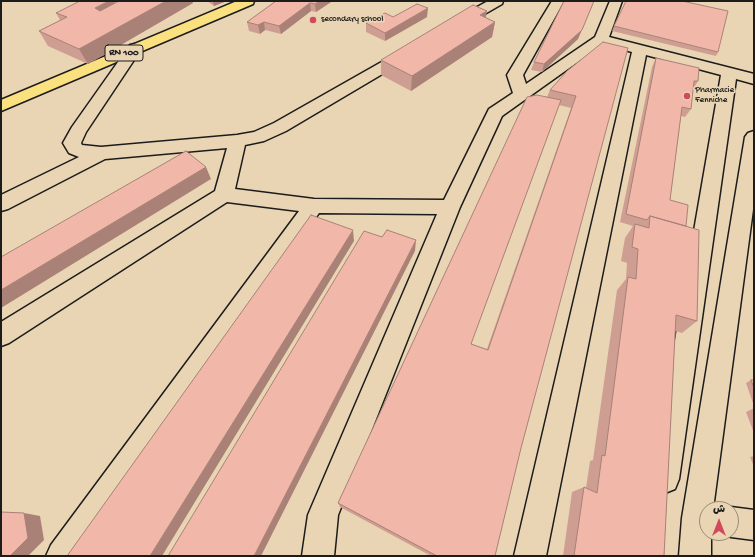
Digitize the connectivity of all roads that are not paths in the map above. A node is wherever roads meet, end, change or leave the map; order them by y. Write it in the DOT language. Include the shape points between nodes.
graph roads {
  1 [pos="248,1"];
  2 [pos="497,1"];
  3 [pos="558,1"];
  4 [pos="616,1"];
  5 [pos="443,32"];
  6 [pos="601,39"];
  7 [pos="135,48"];
  8 [pos="416,48"];
  9 [pos="640,50"];
  10 [pos="729,72"];
  11 [pos="754,79"];
  12 [pos="522,95"];
  13 [pos="1,106"];
  14 [pos="754,137"];
  15 [pos="236,141"];
  16 [pos="100,153"];
  17 [pos="224,194"];
  18 [pos="1,204"];
  19 [pos="314,206"];
  20 [pos="450,207"];
  21 [pos="1,335"];
  22 [pos="663,497"];
  23 [pos="704,501"];
  24 [pos="739,523"];
  25 [pos="754,525"];
  26 [pos="699,535"];
  27 [pos="62,556"];
  28 [pos="318,556"];
  29 [pos="530,556"];
  30 [pos="695,556"];
  1 -- 7 [label="main road, RN 100"];
  2 -- 5 [label="street"];
  3 -- 12 [label="street" via="515,75"];
  4 -- 6 [label="street"];
  6 -- 9 [label="street"];
  6 -- 12 [label="street"];
  7 -- 13 [label="main road, RN 100"];
  7 -- 16 [label="street" via="72,143 75,149"];
  8 -- 15 [label="street" via="280,127 258,137"];
  9 -- 10 [label="street"];
  9 -- 29 [label="street"];
  10 -- 11 [label="street"];
  10 -- 22 [label="street"];
  12 -- 20 [label="street" via="495,112"];
  14 -- 23 [label="street"];
  15 -- 16 [label="street"];
  15 -- 17 [label="street"];
  16 -- 18 [label="street"];
  17 -- 19 [label="street"];
  17 -- 21 [label="street"];
  19 -- 20 [label="street"];
  19 -- 27 [label="street"];
  20 -- 28 [label="street" via="323,515"];
  24 -- 25 [label="street"];
  26 -- 30 [label="street"];
}
